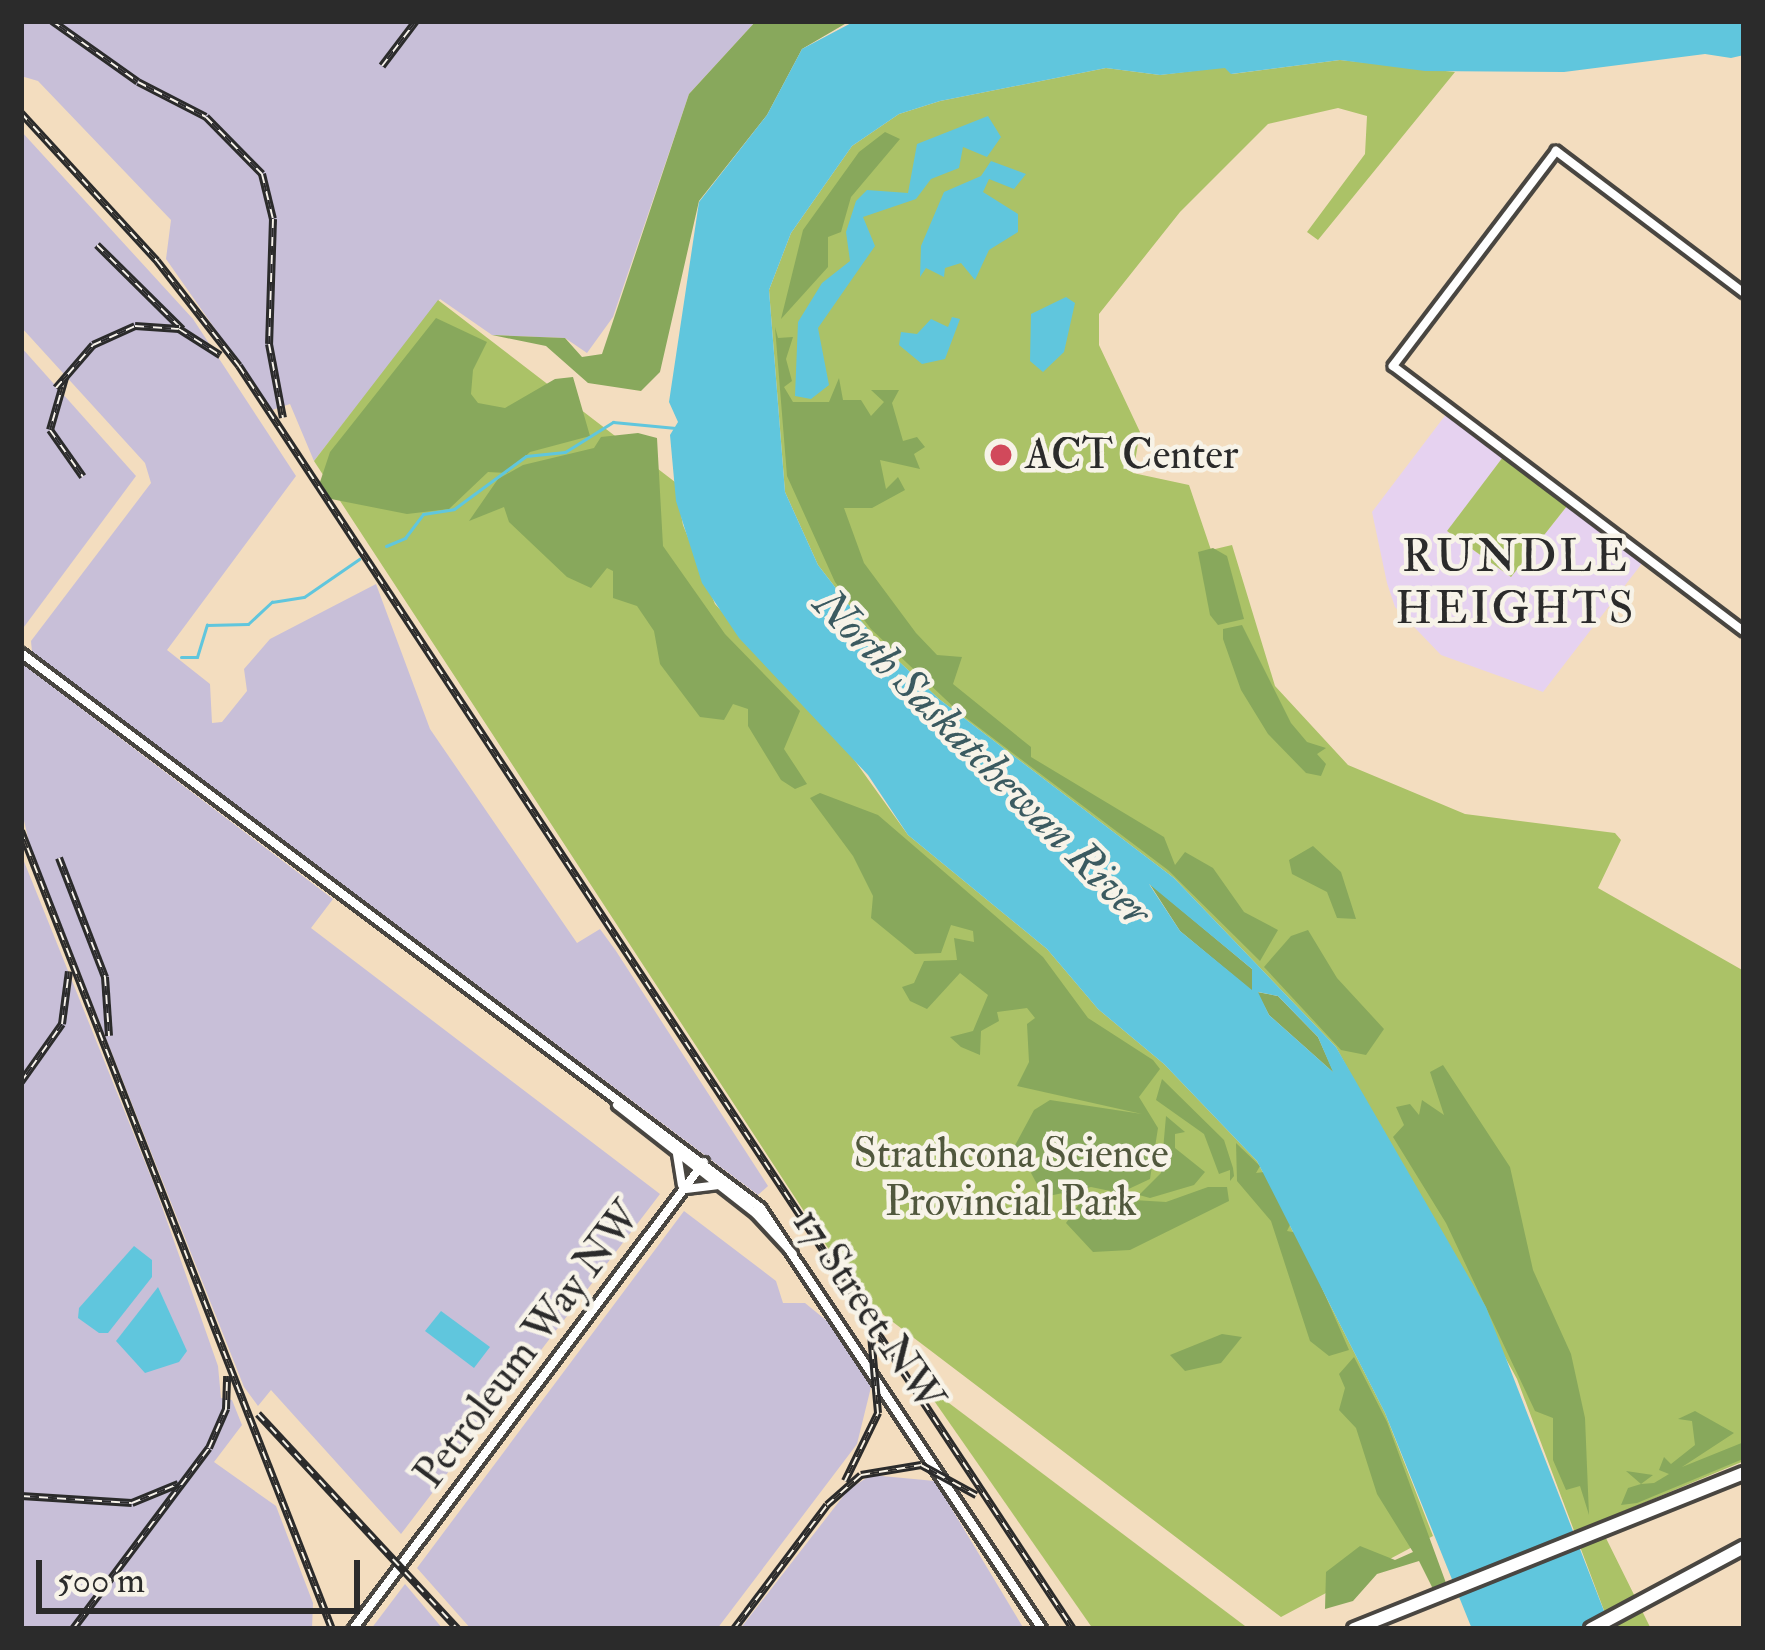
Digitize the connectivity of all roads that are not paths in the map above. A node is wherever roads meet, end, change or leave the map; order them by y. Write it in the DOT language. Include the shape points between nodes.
graph roads {
  1 [pos="1744,293"];
  2 [pos="1744,631"];
  3 [pos="21,653"];
  4 [pos="586,1079"];
  5 [pos="675,1150"];
  6 [pos="701,1165"];
  7 [pos="724,1187"];
  8 [pos="680,1192"];
  9 [pos="817,1283"];
  10 [pos="1744,1473"];
  11 [pos="1740,1550"];
  12 [pos="356,1626"];
  13 [pos="1042,1629"];
  14 [pos="1354,1629"];
  15 [pos="1591,1629"];
  1 -- 2 [label="main road" via="1556,151 1393,365"];
  3 -- 4 [label="main road, 17 Street NW"];
  4 -- 5 [label="main road, 17 Street NW"];
  4 -- 6 [label="main road, 17 Street NW"];
  5 -- 6 [label="main road, 17 Street NW"];
  5 -- 8 [label="main road"];
  6 -- 7 [label="main road, 17 Street NW"];
  6 -- 8 [label="main road, Petroleum Way NW"];
  6 -- 9 [label="main road, 17 Street NW" via="761,1208"];
  7 -- 8 [label="main road" via="701,1182"];
  7 -- 9 [label="main road, 17 Street NW"];
  8 -- 12 [label="main road, Petroleum Way NW"];
  9 -- 13 [label="main road, 17 Street NW"];
  10 -- 14 [label="highway"];
  11 -- 15 [label="highway"];
}
